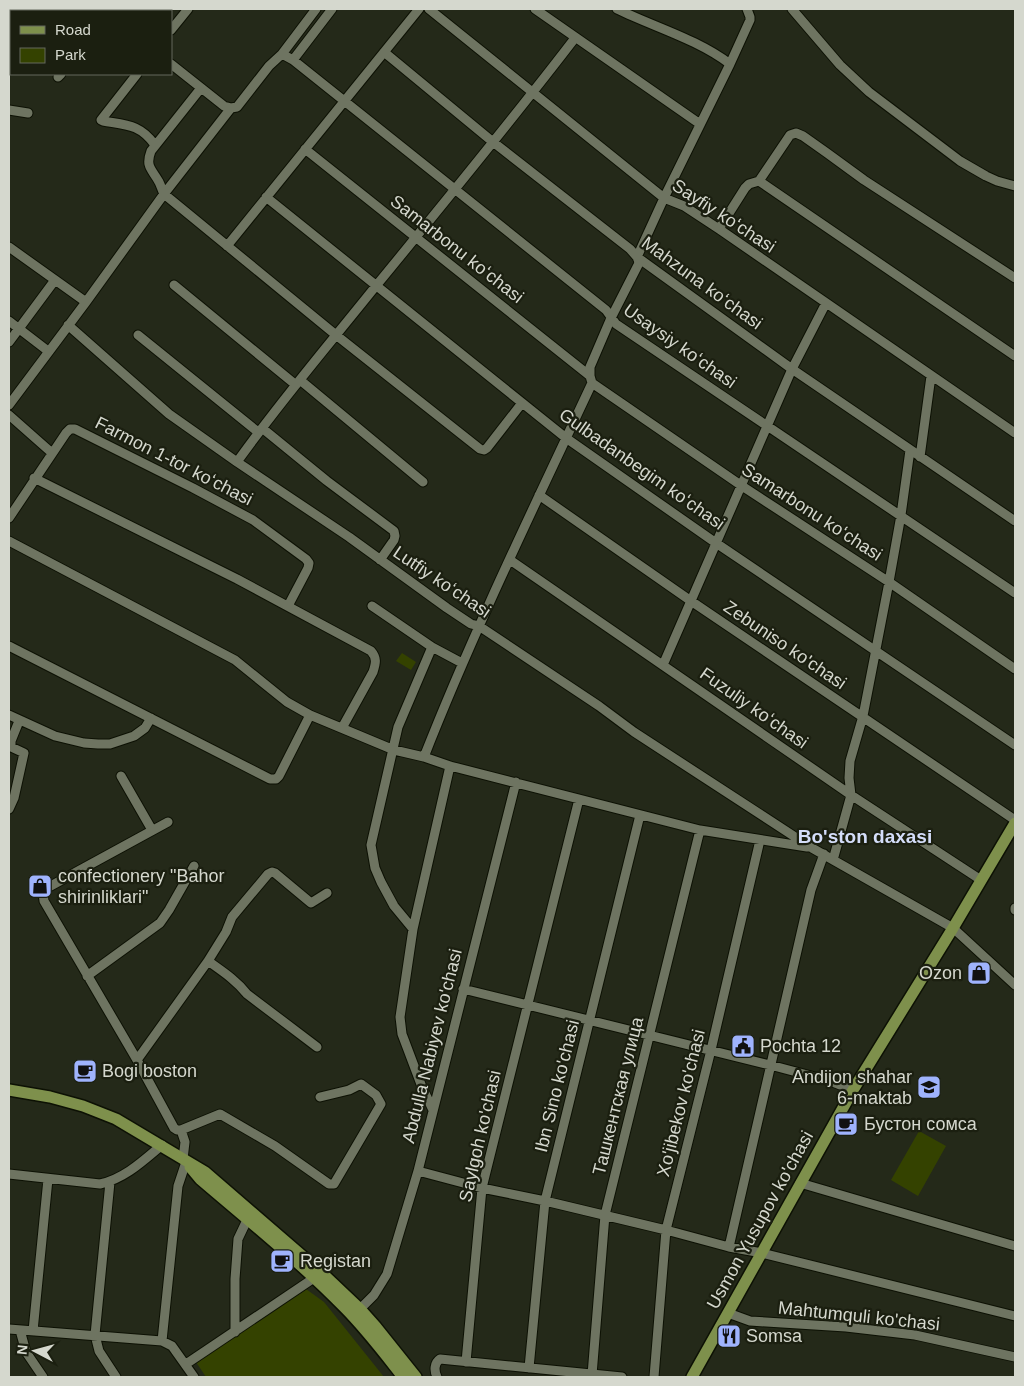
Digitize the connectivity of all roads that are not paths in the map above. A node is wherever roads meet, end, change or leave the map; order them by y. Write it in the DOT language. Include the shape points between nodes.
graph roads {
  1 [pos="188,9"];
  2 [pos="316,9"];
  3 [pos="332,9"];
  4 [pos="429,9"];
  5 [pos="535,9"];
  6 [pos="617,9"];
  7 [pos="747,9"];
  8 [pos="792,9"];
  9 [pos="418,10"];
  10 [pos="172,29"];
  11 [pos="575,38"];
  12 [pos="384,52"];
  13 [pos="282,54"];
  14 [pos="292,60"];
  15 [pos="730,64"];
  16 [pos="172,65"];
  17 [pos="136,75"];
  18 [pos="201,88"];
  19 [pos="533,92"];
  20 [pos="344,101"];
  21 [pos="231,108"];
  22 [pos="9,110"];
  23 [pos="28,113"];
  24 [pos="700,124"];
  25 [pos="493,142"];
  26 [pos="155,145"];
  27 [pos="305,149"];
  28 [pos="759,181"];
  29 [pos="1015,186"];
  30 [pos="455,189"];
  31 [pos="164,194"];
  32 [pos="266,197"];
  33 [pos="664,198"];
  34 [pos="719,229"];
  35 [pos="416,237"];
  36 [pos="227,246"];
  37 [pos="9,247"];
  38 [pos="637,257"];
  39 [pos="1015,278"];
  40 [pos="55,280"];
  41 [pos="174,285"];
  42 [pos="377,286"];
  43 [pos="86,302"];
  44 [pos="826,303"];
  45 [pos="611,318"];
  46 [pos="9,321"];
  47 [pos="68,325"];
  48 [pos="20,329"];
  49 [pos="138,334"];
  50 [pos="336,335"];
  51 [pos="9,342"];
  52 [pos="48,351"];
  53 [pos="1015,356"];
  54 [pos="792,369"];
  55 [pos="931,376"];
  56 [pos="591,379"];
  57 [pos="298,382"];
  58 [pos="522,402"];
  59 [pos="9,405"];
  60 [pos="9,415"];
  61 [pos="767,426"];
  62 [pos="260,430"];
  63 [pos="1015,433"];
  64 [pos="566,438"];
  65 [pos="910,450"];
  66 [pos="52,453"];
  67 [pos="920,457"];
  68 [pos="237,462"];
  69 [pos="34,478"];
  70 [pos="423,482"];
  71 [pos="742,486"];
  72 [pos="539,495"];
  73 [pos="901,515"];
  74 [pos="9,518"];
  75 [pos="1015,521"];
  76 [pos="9,541"];
  77 [pos="716,543"];
  78 [pos="380,560"];
  79 [pos="510,560"];
  80 [pos="889,582"];
  81 [pos="1015,594"];
  82 [pos="691,601"];
  83 [pos="288,606"];
  84 [pos="372,606"];
  85 [pos="479,626"];
  86 [pos="9,646"];
  87 [pos="432,647"];
  88 [pos="875,649"];
  89 [pos="462,663"];
  90 [pos="662,665"];
  91 [pos="1015,669"];
  92 [pos="9,715"];
  93 [pos="310,715"];
  94 [pos="863,716"];
  95 [pos="151,718"];
  96 [pos="19,721"];
  97 [pos="342,728"];
  98 [pos="1015,745"];
  99 [pos="10,746"];
  100 [pos="394,750"];
  101 [pos="424,757"];
  102 [pos="450,766"];
  103 [pos="121,776"];
  104 [pos="516,782"];
  105 [pos="851,795"];
  106 [pos="579,799"];
  107 [pos="9,809"];
  108 [pos="640,815"];
  109 [pos="168,822"];
  110 [pos="1015,822"];
  111 [pos="152,830"];
  112 [pos="700,830"];
  113 [pos="760,840"];
  114 [pos="812,848"];
  115 [pos="824,854"];
  116 [pos="833,860"];
  117 [pos="194,866"];
  118 [pos="981,880"];
  119 [pos="327,893"];
  120 [pos="953,928"];
  121 [pos="413,930"];
  122 [pos="208,961"];
  123 [pos="87,976"];
  124 [pos="1015,985"];
  125 [pos="463,989"];
  126 [pos="528,1006"];
  127 [pos="589,1020"];
  128 [pos="649,1035"];
  129 [pos="317,1046"];
  130 [pos="711,1050"];
  131 [pos="137,1060"];
  132 [pos="770,1065"];
  133 [pos="9,1090"];
  134 [pos="853,1090"];
  135 [pos="320,1098"];
  136 [pos="433,1110"];
  137 [pos="181,1130"];
  138 [pos="162,1145"];
  139 [pos="184,1160"];
  140 [pos="418,1171"];
  141 [pos="9,1174"];
  142 [pos="48,1179"];
  143 [pos="110,1182"];
  144 [pos="800,1183"];
  145 [pos="482,1188"];
  146 [pos="545,1201"];
  147 [pos="605,1215"];
  148 [pos="247,1220"];
  149 [pos="666,1230"];
  150 [pos="1015,1246"];
  151 [pos="729,1247"];
  152 [pos="762,1253"];
  153 [pos="314,1278"];
  154 [pos="360,1309"];
  155 [pos="728,1312"];
  156 [pos="1015,1316"];
  157 [pos="9,1329"];
  158 [pos="20,1330"];
  159 [pos="33,1332"];
  160 [pos="235,1332"];
  161 [pos="95,1335"];
  162 [pos="162,1341"];
  163 [pos="1015,1357"];
  164 [pos="466,1362"];
  165 [pos="529,1368"];
  166 [pos="189,1373"];
  167 [pos="592,1375"];
  168 [pos="696,1376"];
  169 [pos="43,1377"];
  170 [pos="116,1377"];
  171 [pos="403,1377"];
  172 [pos="416,1377"];
  173 [pos="437,1377"];
  174 [pos="622,1377"];
  175 [pos="654,1377"];
  1 -- 10 [label="street"];
  2 -- 13 [label="street"];
  3 -- 14 [label="street"];
  4 -- 19 [label="street, Sayfiy koʻchasi"];
  5 -- 11 [label="street"];
  6 -- 15 [label="street" via="688,40"];
  7 -- 15 [label="street" via="750,20"];
  8 -- 29 [label="street" via="840,65 869,92 967,165 997,181"];
  9 -- 12 [label="street"];
  11 -- 19 [label="street"];
  11 -- 24 [label="street"];
  12 -- 20 [label="street"];
  12 -- 25 [label="street, Mahzuna koʻchasi"];
  13 -- 14 [label="street, Usaysiy koʻchasi"];
  13 -- 21 [label="street" via="237,107"];
  14 -- 20 [label="street, Usaysiy koʻchasi"];
  15 -- 24 [label="street"];
  16 -- 18 [label="street"];
  17 -- 26 [label="street" via="101,120 140,129"];
  18 -- 21 [label="street"];
  18 -- 26 [label="street"];
  19 -- 25 [label="street"];
  19 -- 33 [label="street, Sayfiy koʻchasi"];
  20 -- 27 [label="street"];
  20 -- 30 [label="street, Usaysiy koʻchasi"];
  21 -- 31 [label="street"];
  22 -- 23 [label="street"];
  24 -- 33 [label="street"];
  25 -- 30 [label="street"];
  25 -- 38 [label="street, Mahzuna koʻchasi"];
  26 -- 31 [label="street" via="148,163"];
  27 -- 32 [label="street"];
  27 -- 35 [label="street, Samarbonu koʻchasi"];
  28 -- 34 [label="street" via="745,188"];
  28 -- 39 [label="street" via="788,138 793,133 799,134"];
  28 -- 53 [label="street"];
  30 -- 35 [label="street"];
  30 -- 45 [label="street, Usaysiy koʻchasi" via="606,310"];
  31 -- 36 [label="street"];
  31 -- 43 [label="street"];
  32 -- 36 [label="street"];
  32 -- 42 [label="street, Gulbadanbegim koʻchasi"];
  33 -- 34 [label="street, Sayfiy koʻchasi" via="684,206"];
  33 -- 38 [label="street"];
  34 -- 44 [label="street, Sayfiy koʻchasi"];
  35 -- 42 [label="street"];
  35 -- 56 [label="street, Samarbonu koʻchasi"];
  36 -- 50 [label="street"];
  37 -- 40 [label="street"];
  38 -- 45 [label="street" via="638,265"];
  38 -- 54 [label="street, Mahzuna koʻchasi"];
  40 -- 43 [label="street"];
  40 -- 48 [label="street"];
  41 -- 57 [label="street"];
  42 -- 50 [label="street"];
  42 -- 58 [label="street, Gulbadanbegim koʻchasi"];
  43 -- 47 [label="street"];
  44 -- 54 [label="street"];
  44 -- 55 [label="street, Sayfiy koʻchasi"];
  45 -- 56 [label="street" via="590,368"];
  45 -- 61 [label="street, Usaysiy koʻchasi"];
  46 -- 48 [label="street"];
  47 -- 52 [label="street"];
  47 -- 68 [label="street, Lutfiy koʻchasi" via="169,414"];
  48 -- 51 [label="street"];
  48 -- 52 [label="street"];
  49 -- 62 [label="street"];
  50 -- 57 [label="street"];
  50 -- 58 [label="street" via="480,449 487,448"];
  52 -- 59 [label="street"];
  54 -- 61 [label="street"];
  54 -- 65 [label="street, Mahzuna koʻchasi"];
  55 -- 63 [label="street, Sayfiy koʻchasi"];
  55 -- 67 [label="street"];
  56 -- 64 [label="street"];
  56 -- 71 [label="street, Samarbonu koʻchasi"];
  57 -- 62 [label="street"];
  57 -- 70 [label="street"];
  58 -- 64 [label="street, Gulbadanbegim koʻchasi"];
  60 -- 66 [label="street"];
  61 -- 71 [label="street"];
  61 -- 73 [label="street, Usaysiy koʻchasi"];
  62 -- 68 [label="street"];
  62 -- 78 [label="street" via="394,531 396,536"];
  64 -- 72 [label="street"];
  64 -- 77 [label="street, Gulbadanbegim koʻchasi"];
  65 -- 67 [label="street, Mahzuna koʻchasi"];
  65 -- 73 [label="street"];
  66 -- 69 [label="street, Farmon 1-tor koʻchasi"];
  66 -- 83 [label="street, Farmon 1-tor koʻchasi" via="66,432 75,429 254,520 309,563"];
  67 -- 75 [label="street, Mahzuna koʻchasi"];
  68 -- 78 [label="street, Lutfiy koʻchasi"];
  69 -- 74 [label="street, Farmon 1-tor koʻchasi"];
  69 -- 83 [label="street"];
  71 -- 77 [label="street"];
  71 -- 80 [label="street, Samarbonu koʻchasi"];
  72 -- 79 [label="street"];
  72 -- 82 [label="street, Zebuniso ko'chasi"];
  73 -- 80 [label="street"];
  73 -- 81 [label="street, Usaysiy koʻchasi"];
  76 -- 93 [label="street" via="235,660 287,702"];
  77 -- 82 [label="street"];
  77 -- 88 [label="street, Gulbadanbegim koʻchasi"];
  78 -- 85 [label="street, Lutfiy koʻchasi" via="470,624"];
  79 -- 85 [label="street"];
  79 -- 90 [label="street, Fuzuliy koʻchasi"];
  80 -- 88 [label="street"];
  80 -- 91 [label="street, Samarbonu koʻchasi"];
  82 -- 90 [label="street"];
  82 -- 94 [label="street, Zebuniso ko'chasi"];
  83 -- 97 [label="street" via="375,655 374,672"];
  84 -- 87 [label="street"];
  85 -- 89 [label="street"];
  85 -- 114 [label="street, Lutfiy koʻchasi"];
  86 -- 95 [label="street"];
  87 -- 89 [label="street"];
  87 -- 100 [label="street" via="398,727"];
  88 -- 94 [label="street"];
  88 -- 98 [label="street, Gulbadanbegim koʻchasi"];
  89 -- 101 [label="street"];
  90 -- 105 [label="street, Fuzuliy koʻchasi"];
  92 -- 96 [label="street"];
  93 -- 95 [label="street" via="279,776 274,779"];
  93 -- 97 [label="street"];
  94 -- 105 [label="street" via="850,761"];
  94 -- 110 [label="street, Zebuniso ko'chasi"];
  95 -- 96 [label="street" via="145,728 134,736 110,744 84,743 55,736"];
  96 -- 99 [label="street"];
  97 -- 100 [label="street"];
  99 -- 107 [label="street" via="24,753"];
  100 -- 101 [label="street"];
  100 -- 121 [label="street" via="371,845 381,882"];
  101 -- 102 [label="street"];
  102 -- 104 [label="street"];
  102 -- 121 [label="street"];
  103 -- 111 [label="street"];
  104 -- 106 [label="street"];
  104 -- 125 [label="street, Abdulla Nabiyev ko'chasi"];
  105 -- 116 [label="street"];
  105 -- 118 [label="street, Fuzuliy koʻchasi"];
  106 -- 108 [label="street"];
  106 -- 126 [label="street, Saylgoh ko'chasi"];
  108 -- 112 [label="street"];
  108 -- 127 [label="street, Ibn Sino ko'chasi"];
  109 -- 111 [label="street"];
  110 -- 118 [label="main road, Usmon Yusupov ko'chasi"];
  111 -- 123 [label="street" via="43,893 44,901"];
  112 -- 113 [label="street"];
  112 -- 128 [label="street, Ташкентская улица"];
  113 -- 114 [label="street"];
  113 -- 130 [label="street, Xo'jibekov ko'chasi"];
  114 -- 115 [label="street"];
  115 -- 116 [label="street"];
  115 -- 132 [label="street" via="811,890"];
  116 -- 120 [label="street"];
  117 -- 123 [label="street" via="160,922"];
  118 -- 120 [label="main road, Usmon Yusupov ko'chasi"];
  119 -- 122 [label="street" via="311,904 276,873 268,874 232,917"];
  120 -- 124 [label="street"];
  120 -- 134 [label="main road, Usmon Yusupov ko'chasi"];
  121 -- 136 [label="street" via="400,1017 402,1034"];
  122 -- 129 [label="street"];
  122 -- 131 [label="street"];
  123 -- 131 [label="street"];
  125 -- 126 [label="street"];
  125 -- 136 [label="street, Abdulla Nabiyev ko'chasi"];
  126 -- 127 [label="street"];
  126 -- 145 [label="street, Saylgoh ko'chasi"];
  127 -- 128 [label="street"];
  127 -- 146 [label="street, Ibn Sino ko'chasi"];
  128 -- 130 [label="street"];
  128 -- 147 [label="street, Ташкентская улица"];
  130 -- 132 [label="street"];
  130 -- 149 [label="street, Xo'jibekov ko'chasi"];
  131 -- 137 [label="street" via="174,1128"];
  132 -- 134 [label="street"];
  132 -- 151 [label="street"];
  133 -- 138 [label="main road" via="83,1106 116,1119"];
  134 -- 144 [label="main road, Usmon Yusupov ko'chasi"];
  135 -- 137 [label="street" via="361,1084 381,1102 334,1184 329,1184 275,1146 220,1114"];
  136 -- 140 [label="street, Abdulla Nabiyev ko'chasi"];
  137 -- 139 [label="street"];
  138 -- 139 [label="main road"];
  138 -- 143 [label="street" via="139,1165"];
  139 -- 148 [label="main road" via="200,1179"];
  139 -- 154 [label="main road" via="205,1172"];
  139 -- 162 [label="street" via="178,1186"];
  140 -- 145 [label="street"];
  140 -- 154 [label="street, Abdulla Nabiyev ko'chasi" via="387,1274 374,1295"];
  141 -- 142 [label="street"];
  142 -- 143 [label="street" via="96,1184"];
  142 -- 159 [label="street"];
  143 -- 161 [label="street"];
  144 -- 150 [label="street"];
  144 -- 152 [label="main road, Usmon Yusupov ko'chasi"];
  145 -- 146 [label="street"];
  145 -- 164 [label="street, Saylgoh ko'chasi"];
  146 -- 147 [label="street"];
  146 -- 165 [label="street, Ibn Sino ko'chasi"];
  147 -- 149 [label="street"];
  147 -- 167 [label="street, Ташкентская улица"];
  148 -- 153 [label="main road"];
  148 -- 160 [label="street" via="237,1244"];
  149 -- 151 [label="street"];
  149 -- 175 [label="street, Xo'jibekov ko'chasi"];
  151 -- 152 [label="street"];
  152 -- 155 [label="main road, Usmon Yusupov ko'chasi"];
  152 -- 156 [label="street"];
  153 -- 160 [label="street"];
  153 -- 171 [label="main road" via="372,1337"];
  154 -- 172 [label="main road"];
  155 -- 163 [label="street, Mahtumquli ko'chasi" via="750,1321 915,1335"];
  155 -- 168 [label="main road, Usmon Yusupov ko'chasi"];
  157 -- 158 [label="street"];
  158 -- 159 [label="street"];
  158 -- 169 [label="street" via="26,1352"];
  159 -- 161 [label="street"];
  160 -- 166 [label="street"];
  161 -- 162 [label="street"];
  161 -- 170 [label="street" via="98,1351"];
  162 -- 166 [label="street" via="172,1346"];
  164 -- 165 [label="street"];
  164 -- 173 [label="street" via="438,1360"];
  165 -- 167 [label="street"];
  167 -- 174 [label="street"];
}
